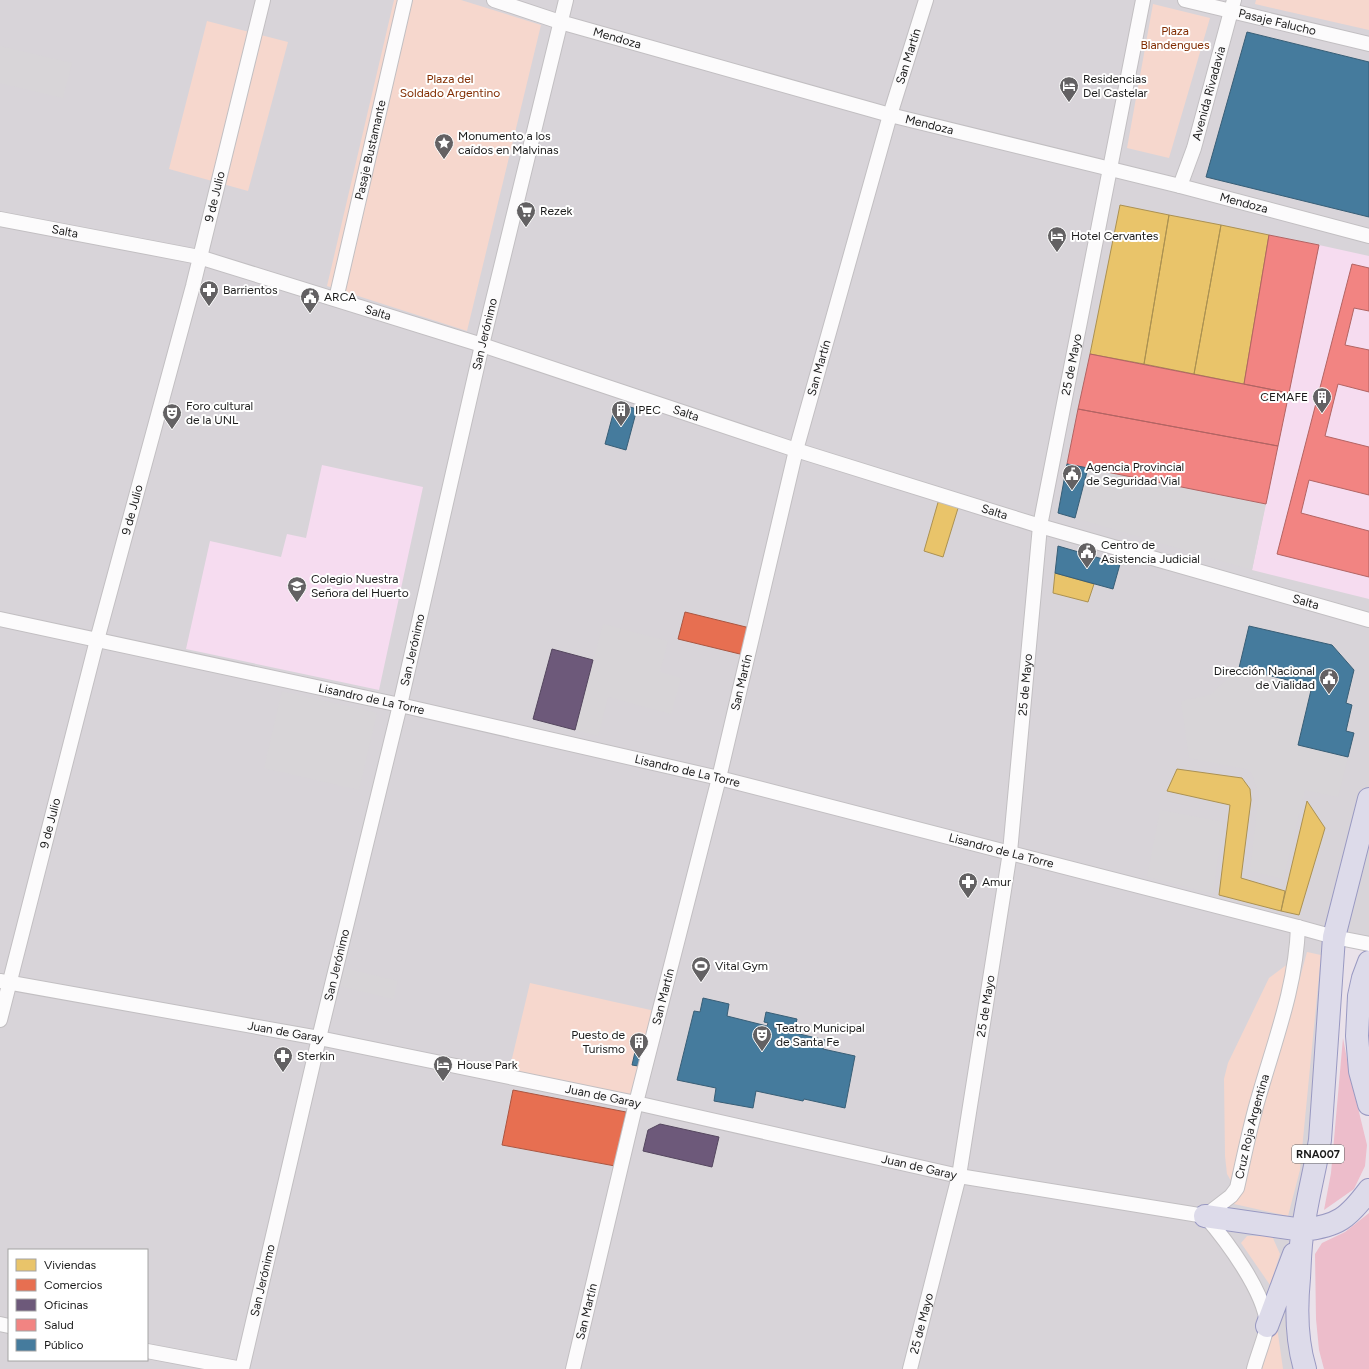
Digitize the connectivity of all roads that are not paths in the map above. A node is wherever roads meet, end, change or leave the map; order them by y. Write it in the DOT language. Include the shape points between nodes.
graph roads {
  1 [pos="263,0"];
  2 [pos="405,0"];
  3 [pos="494,0"];
  4 [pos="566,0"];
  5 [pos="926,0"];
  6 [pos="1143,0"];
  7 [pos="1185,0"];
  8 [pos="1233,5"];
  9 [pos="560,22"];
  10 [pos="1369,44"];
  11 [pos="890,115"];
  12 [pos="1110,169"];
  13 [pos="1180,186"];
  14 [pos="0,219"];
  15 [pos="1369,236"];
  16 [pos="199,257"];
  17 [pos="336,299"];
  18 [pos="482,345"];
  19 [pos="796,450"];
  20 [pos="1040,526"];
  21 [pos="0,619"];
  22 [pos="1369,620"];
  23 [pos="97,640"];
  24 [pos="400,706"];
  25 [pos="719,778"];
  26 [pos="1369,799"];
  27 [pos="1010,852"];
  28 [pos="1298,927"];
  29 [pos="1334,938"];
  30 [pos="1369,944"];
  31 [pos="1369,962"];
  32 [pos="5,983"];
  33 [pos="0,1020"];
  34 [pos="319,1038"];
  35 [pos="636,1103"];
  36 [pos="1369,1104"];
  37 [pos="959,1176"];
  38 [pos="1369,1190"];
  39 [pos="1205,1216"];
  40 [pos="1302,1230"];
  41 [pos="1267,1326"];
  42 [pos="148,1351"];
  43 [pos="242,1369"];
  44 [pos="573,1369"];
  45 [pos="910,1369"];
  46 [pos="1254,1369"];
  47 [pos="1305,1369"];
  1 -- 16 [label="street, 9 de Julio"];
  2 -- 17 [label="street, Pasaje Bustamante"];
  3 -- 9 [label="street, Mendoza"];
  4 -- 9 [label="street, San Jerónimo"];
  5 -- 11 [label="street, San Martín"];
  6 -- 12 [label="street, 25 de Mayo"];
  7 -- 8 [label="street, Pasaje Falucho"];
  8 -- 10 [label="street, Pasaje Falucho"];
  8 -- 13 [label="street, Avenida Rivadavia" via="1194,148"];
  9 -- 11 [label="street, Mendoza"];
  9 -- 18 [label="street, San Jerónimo"];
  11 -- 12 [label="street, Mendoza"];
  11 -- 19 [label="street, San Martín"];
  12 -- 13 [label="street, Mendoza"];
  12 -- 20 [label="street, 25 de Mayo"];
  13 -- 15 [label="street, Mendoza"];
  14 -- 16 [label="street, Salta"];
  16 -- 17 [label="street, Salta"];
  16 -- 23 [label="street, 9 de Julio"];
  17 -- 18 [label="street, Salta"];
  18 -- 19 [label="street, Salta"];
  18 -- 24 [label="street, San Jerónimo"];
  19 -- 20 [label="street, Salta"];
  19 -- 25 [label="street, San Martín"];
  20 -- 22 [label="street, Salta"];
  20 -- 27 [label="street, 25 de Mayo"];
  21 -- 23 [label="street, Lisandro de La Torre"];
  23 -- 24 [label="street, Lisandro de La Torre"];
  23 -- 32 [label="street, 9 de Julio"];
  24 -- 25 [label="street, Lisandro de La Torre"];
  24 -- 34 [label="street, San Jerónimo"];
  25 -- 27 [label="street, Lisandro de La Torre"];
  25 -- 35 [label="street, San Martín"];
  26 -- 29 [label="highway, RNA007"];
  27 -- 28 [label="street, Lisandro de La Torre"];
  27 -- 37 [label="street, 25 de Mayo"];
  28 -- 29 [label="street, Lisandro de La Torre"];
  28 -- 39 [label="street, Cruz Roja Argentina" via="1292,982 1255,1108 1237,1188 1231,1196"];
  29 -- 30 [label="street, Lisandro de La Torre"];
  29 -- 40 [label="highway, RNA007" via="1320,1140"];
  31 -- 36 [label="highway" via="1359,996 1357,1036 1360,1071"];
  32 -- 33 [label="street, 9 de Julio"];
  32 -- 34 [label="street, Juan de Garay"];
  34 -- 35 [label="street, Juan de Garay"];
  34 -- 43 [label="street, San Jerónimo"];
  35 -- 37 [label="street, Juan de Garay"];
  35 -- 44 [label="street, San Martín"];
  37 -- 39 [label="street, Juan de Garay"];
  37 -- 45 [label="street, 25 de Mayo"];
  38 -- 40 [label="highway" via="1347,1216 1318,1228"];
  39 -- 40 [label="highway"];
  39 -- 41 [label="street" via="1221,1234 1253,1284"];
  40 -- 41 [label="highway"];
  40 -- 47 [label="highway, RNA007" via="1297,1321 1300,1354"];
  41 -- 46 [label="street"];
  42 -- 43 [label="street"];
}
